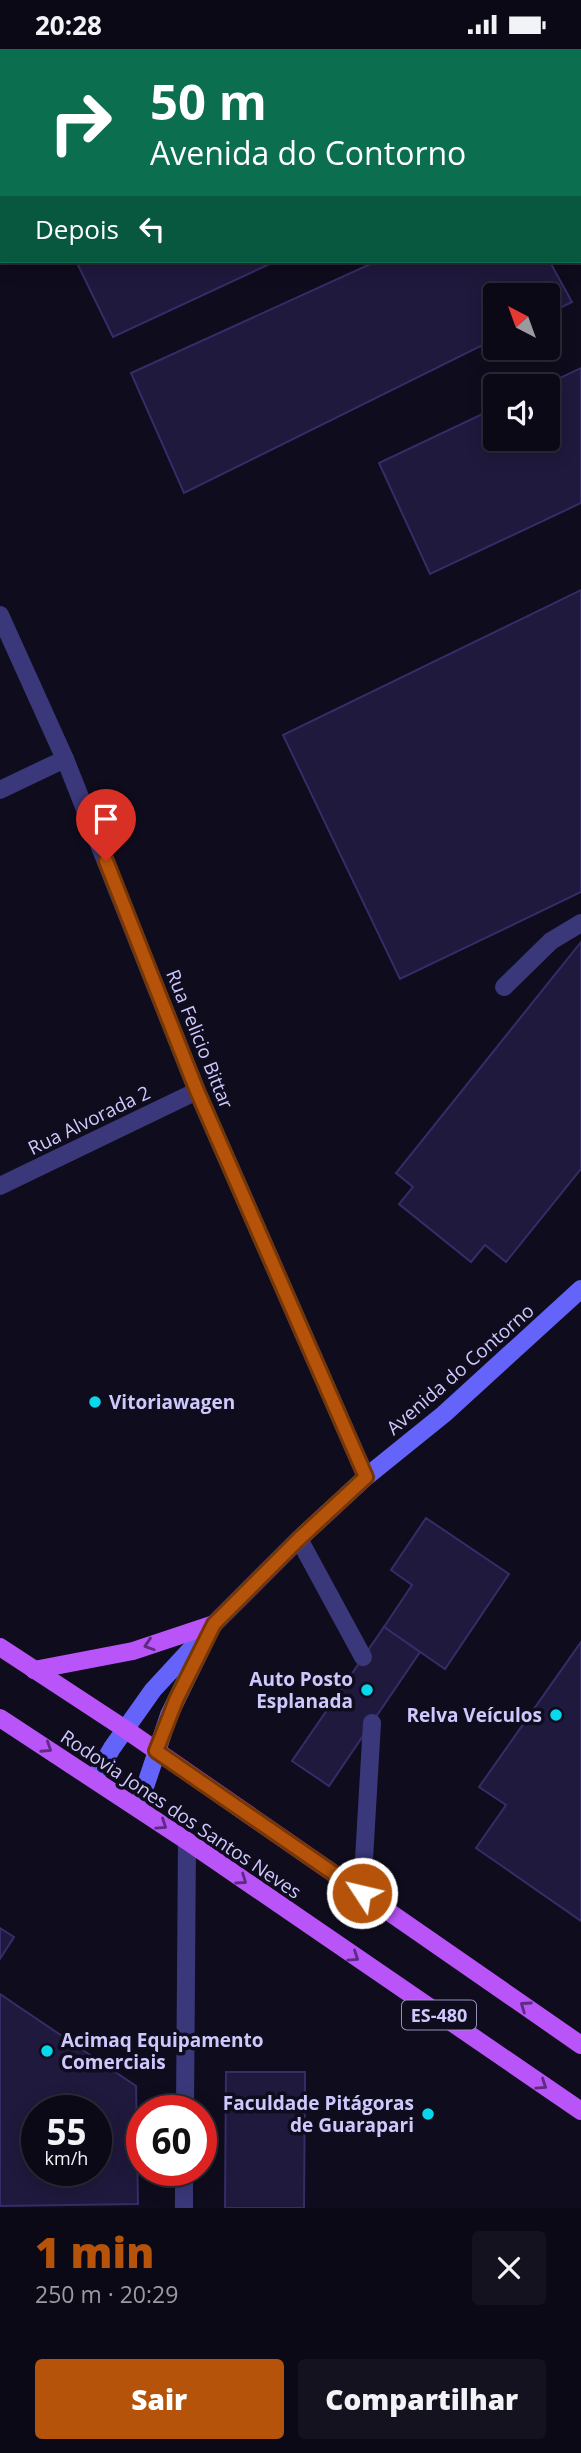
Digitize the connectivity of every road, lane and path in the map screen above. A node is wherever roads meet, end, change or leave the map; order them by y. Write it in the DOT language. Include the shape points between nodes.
graph roads {
  1 [pos="0,615"];
  2 [pos="65,759"];
  3 [pos="0,790"];
  4 [pos="581,923"];
  5 [pos="504,987"];
  6 [pos="197,1091"];
  7 [pos="0,1187"];
  8 [pos="581,1289"];
  9 [pos="366,1477"];
  10 [pos="299,1539"];
  11 [pos="214,1624"];
  12 [pos="0,1647"];
  13 [pos="363,1657"];
  14 [pos="34,1670"];
  15 [pos="0,1718"];
  16 [pos="372,1723"];
  17 [pos="125,1729"];
  18 [pos="156,1751"];
  19 [pos="94,1779"];
  20 [pos="138,1808"];
  21 [pos="187,1841"];
  22 [pos="362,1893"];
  23 [pos="581,2045"];
  24 [pos="185,2095"];
  25 [pos="581,2111"];
  26 [pos="184,2186"];
  27 [pos="184,2208"];
  1 -- 2 [label="street, Rua Felicio Bittar"];
  2 -- 3 [label="street"];
  2 -- 6 [label="street, Rua Felicio Bittar"];
  4 -- 5 [label="street" via="551,941"];
  6 -- 7 [label="street, Rua Alvorada 2"];
  6 -- 9 [label="street, Rua Felicio Bittar"];
  8 -- 9 [label="main road, Avenida do Contorno"];
  9 -- 10 [label="main road, Avenida do Contorno"];
  10 -- 11 [label="main road, Avenida do Contorno"];
  10 -- 13 [label="street"];
  11 -- 14 [label="main road, one-way" via="133,1651"];
  11 -- 17 [label="main road, Avenida do Contorno" via="153,1690"];
  11 -- 18 [label="main road, Avenida do Contorno"];
  12 -- 14 [label="main road, Rodovia Jones dos Santos Neves / ES-480"];
  14 -- 17 [label="main road, Rodovia Jones dos Santos Neves / ES-480"];
  15 -- 19 [label="main road, Rodovia Jones dos Santos Neves / ES-480, one-way"];
  16 -- 22 [label="street"];
  17 -- 18 [label="main road, Rodovia Jones dos Santos Neves / ES-480"];
  17 -- 19 [label="main road, Avenida do Contorno"];
  18 -- 20 [label="main road, Avenida do Contorno"];
  18 -- 22 [label="main road, Rodovia Jones dos Santos Neves / ES-480"];
  19 -- 20 [label="main road, Rodovia Jones dos Santos Neves / ES-480"];
  20 -- 21 [label="main road, Rodovia Jones dos Santos Neves / ES-480, one-way"];
  21 -- 24 [label="street"];
  21 -- 25 [label="main road, Rodovia Jones dos Santos Neves / ES-480, one-way"];
  23 -- 22 [label="main road, Rodovia Jones dos Santos Neves / ES-480, one-way"];
  26 -- 27 [label="street"];
}
